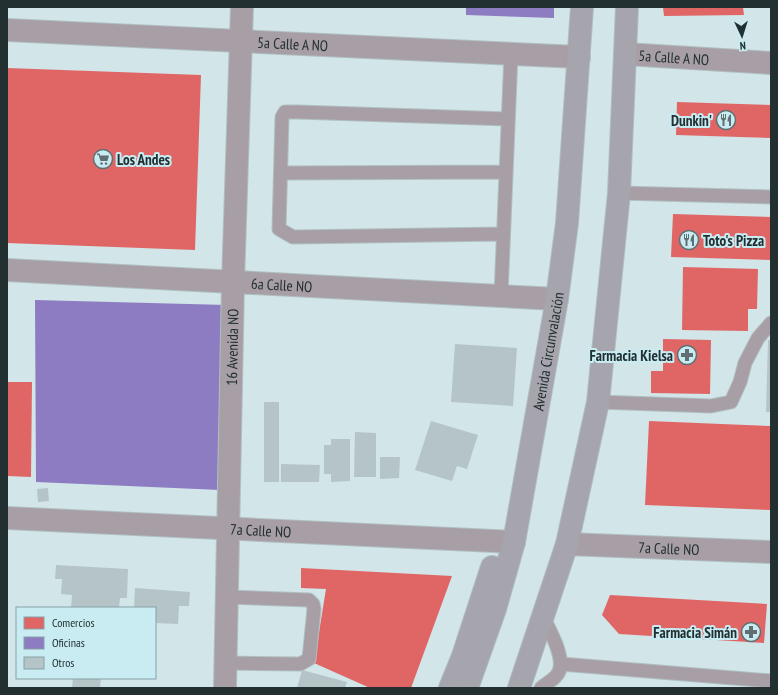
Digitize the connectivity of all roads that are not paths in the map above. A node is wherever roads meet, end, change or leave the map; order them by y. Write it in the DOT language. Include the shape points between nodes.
graph roads {
  1 [pos="242,7"];
  2 [pos="582,7"];
  3 [pos="627,7"];
  4 [pos="7,30"];
  5 [pos="241,41"];
  6 [pos="511,54"];
  7 [pos="625,54"];
  8 [pos="579,57"];
  9 [pos="771,63"];
  10 [pos="508,119"];
  11 [pos="506,172"];
  12 [pos="281,173"];
  13 [pos="619,193"];
  14 [pos="771,196"];
  15 [pos="502,234"];
  16 [pos="7,270"];
  17 [pos="233,282"];
  18 [pos="500,295"];
  19 [pos="557,299"];
  20 [pos="771,323"];
  21 [pos="598,402"];
  22 [pos="7,518"];
  23 [pos="228,528"];
  24 [pos="507,542"];
  25 [pos="567,544"];
  26 [pos="771,552"];
  27 [pos="227,598"];
  28 [pos="543,617"];
  29 [pos="225,663"];
  30 [pos="561,664"];
  31 [pos="762,683"];
  32 [pos="225,688"];
  33 [pos="450,688"];
  34 [pos="467,688"];
  35 [pos="519,688"];
  36 [pos="541,688"];
  1 -- 5 [label="street, 16 Avenida NO"];
  2 -- 8 [label="highway, Avenida Circunvalación"];
  3 -- 7 [label="highway"];
  4 -- 5 [label="street, 5a Calle A NO"];
  5 -- 6 [label="street, 5a Calle A NO"];
  5 -- 17 [label="street, 16 Avenida NO"];
  6 -- 8 [label="street, 5a Calle A NO"];
  6 -- 10 [label="lane"];
  7 -- 9 [label="street, 5a Calle A NO"];
  7 -- 13 [label="highway"];
  8 -- 19 [label="highway, Avenida Circunvalación" via="567,223"];
  10 -- 11 [label="lane"];
  10 -- 12 [label="lane" via="285,112 282,117"];
  11 -- 12 [label="lane"];
  11 -- 15 [label="lane"];
  12 -- 15 [label="lane" via="279,229 293,237"];
  13 -- 14 [label="lane"];
  13 -- 21 [label="highway"];
  15 -- 18 [label="lane"];
  16 -- 17 [label="street, 6a Calle NO"];
  17 -- 18 [label="street, 6a Calle NO"];
  17 -- 23 [label="street, 16 Avenida NO"];
  18 -- 19 [label="street, 6a Calle NO"];
  19 -- 24 [label="highway, Avenida Circunvalación" via="522,489"];
  20 -- 21 [label="lane" via="758,338 745,363 731,402 711,406"];
  21 -- 25 [label="highway"];
  22 -- 23 [label="street, 7a Calle NO"];
  23 -- 24 [label="street, 7a Calle NO"];
  23 -- 27 [label="street, 16 Avenida NO"];
  24 -- 33 [label="highway"];
  24 -- 34 [label="highway, Avenida Circunvalación" via="495,609"];
  25 -- 26 [label="street, 7a Calle NO"];
  25 -- 28 [label="highway"];
  27 -- 29 [label="street, 16 Avenida NO"];
  27 -- 29 [label="lane" via="309,600 314,609 309,659 305,662"];
  28 -- 30 [label="lane" via="554,639"];
  28 -- 35 [label="highway"];
  29 -- 32 [label="street, 16 Avenida NO"];
  30 -- 31 [label="lane"];
  30 -- 36 [label="lane" via="557,676"];
}
